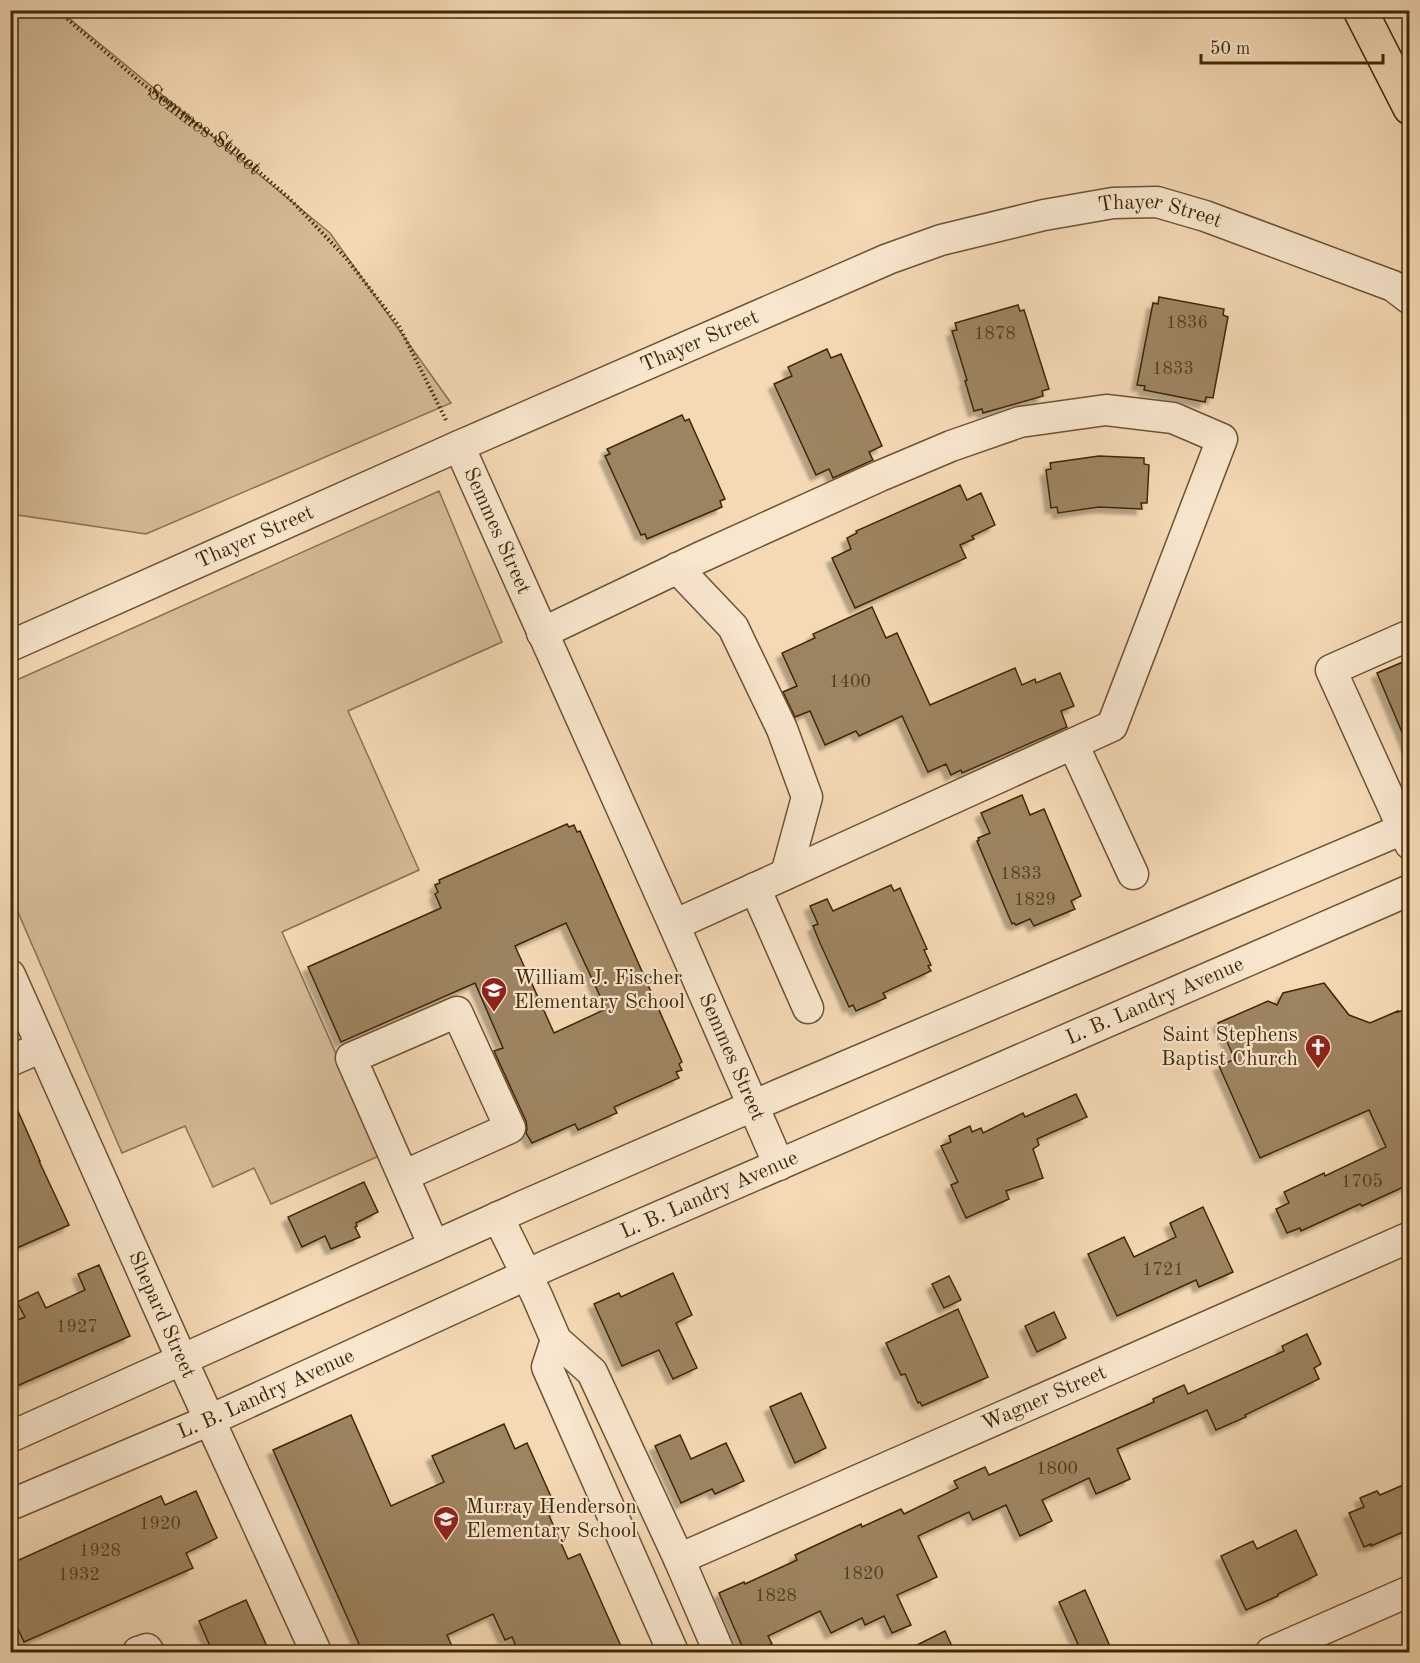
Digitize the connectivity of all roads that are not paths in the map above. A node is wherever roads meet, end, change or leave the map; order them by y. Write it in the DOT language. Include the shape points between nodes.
graph roads {
  1 [pos="1360,10"];
  2 [pos="1410,108"];
  3 [pos="1410,299"];
  4 [pos="459,446"];
  5 [pos="677,568"];
  6 [pos="542,633"];
  7 [pos="1410,635"];
  8 [pos="10,646"];
  9 [pos="1073,744"];
  10 [pos="1407,833"];
  11 [pos="786,874"];
  12 [pos="1133,874"];
  13 [pos="754,888"];
  14 [pos="1410,890"];
  15 [pos="674,925"];
  16 [pos="10,975"];
  17 [pos="808,1008"];
  18 [pos="42,1047"];
  19 [pos="10,1061"];
  20 [pos="753,1106"];
  21 [pos="779,1165"];
  22 [pos="403,1176"];
  23 [pos="498,1217"];
  24 [pos="1410,1237"];
  25 [pos="434,1246"];
  26 [pos="527,1275"];
  27 [pos="556,1340"];
  28 [pos="182,1360"];
  29 [pos="210,1420"];
  30 [pos="10,1437"];
  31 [pos="10,1505"];
  32 [pos="679,1559"];
  33 [pos="1410,1591"];
  34 [pos="138,1653"];
  35 [pos="149,1653"];
  36 [pos="316,1653"];
  37 [pos="673,1653"];
  38 [pos="719,1653"];
  39 [pos="1271,1653"];
  1 -- 2 [label="highway"];
  3 -- 4 [label="street, Thayer Street" via="1393,286 1204,216 1157,202 1113,203 941,240 888,259"];
  4 -- 6 [label="street, Semmes Street"];
  4 -- 8 [label="street, Thayer Street"];
  5 -- 6 [label="street"];
  5 -- 9 [label="street" via="910,463 1020,422 1106,410 1173,418 1222,439 1112,726"];
  5 -- 11 [label="street" via="733,627 782,729 807,797"];
  6 -- 15 [label="street, Semmes Street"];
  7 -- 10 [label="street" via="1331,670"];
  9 -- 11 [label="street"];
  9 -- 12 [label="street"];
  10 -- 20 [label="street"];
  11 -- 13 [label="street"];
  13 -- 15 [label="street"];
  13 -- 17 [label="street"];
  14 -- 21 [label="street, L. B. Landry Avenue"];
  15 -- 20 [label="street, Semmes Street"];
  16 -- 18 [label="street, Shepard Street"];
  18 -- 19 [label="street"];
  18 -- 28 [label="street, Shepard Street"];
  20 -- 21 [label="street, Semmes Street"];
  20 -- 23 [label="street"];
  21 -- 26 [label="street, L. B. Landry Avenue"];
  22 -- 22 [label="street" via="351,1058 457,1012 510,1128"];
  22 -- 25 [label="street"];
  23 -- 25 [label="street"];
  23 -- 26 [label="street"];
  24 -- 32 [label="street, Wagner Street"];
  25 -- 28 [label="street"];
  26 -- 27 [label="street"];
  26 -- 29 [label="street, L. B. Landry Avenue"];
  27 -- 32 [label="street" via="592,1372"];
  27 -- 37 [label="street" via="547,1367"];
  28 -- 29 [label="street, Shepard Street"];
  28 -- 30 [label="street"];
  29 -- 31 [label="street, L. B. Landry Avenue"];
  29 -- 36 [label="street, Shepard Street"];
  32 -- 38 [label="street"];
  33 -- 39 [label="street"];
  34 -- 35 [label="street" via="147,1648"];
}
